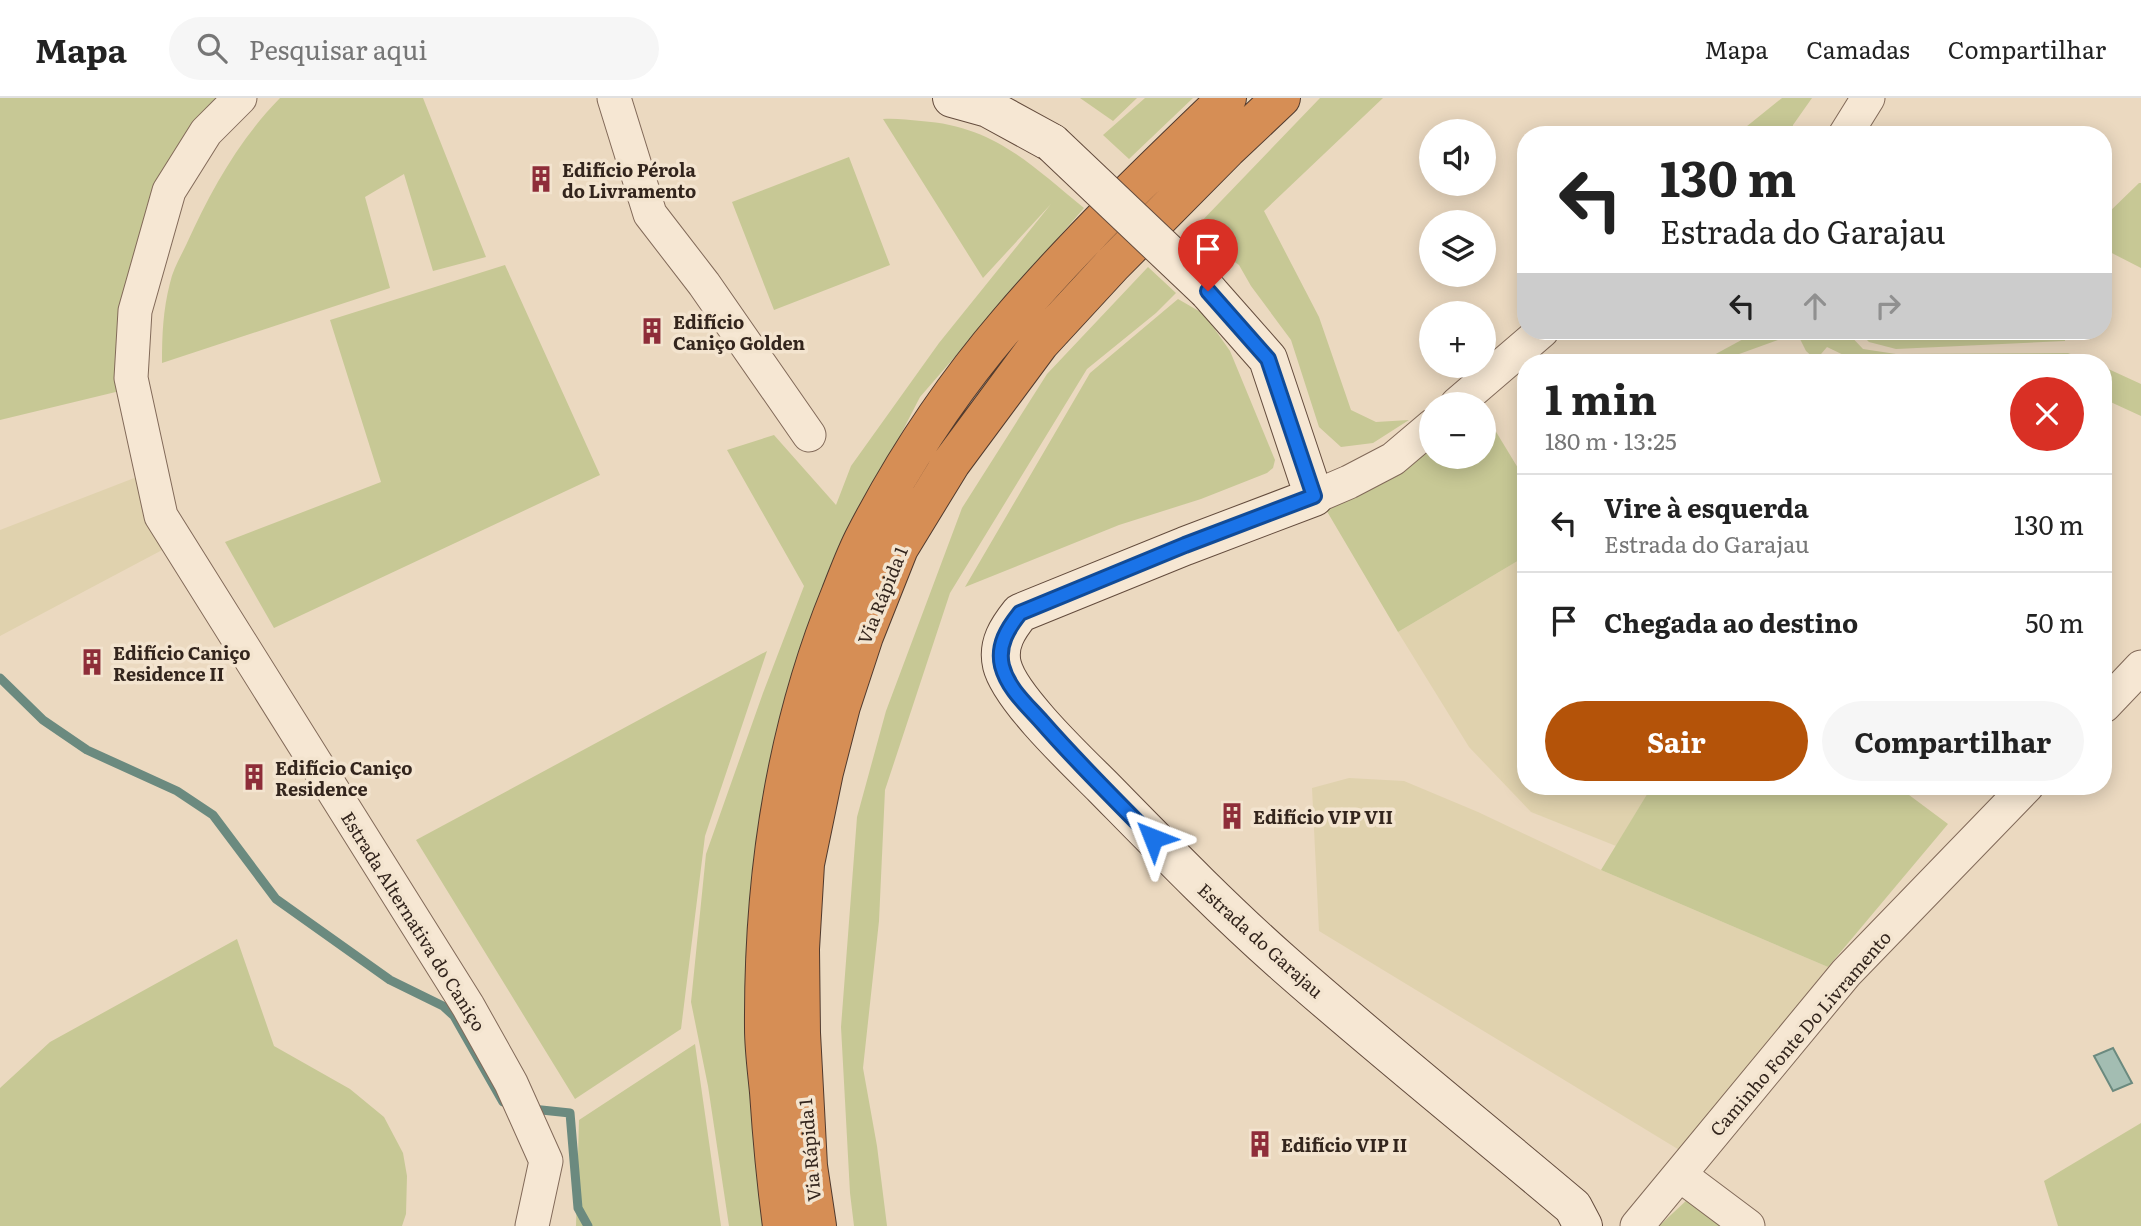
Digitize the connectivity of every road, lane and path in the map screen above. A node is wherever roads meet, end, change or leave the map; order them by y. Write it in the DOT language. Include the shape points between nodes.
graph roads {
  1 [pos="240,98"];
  2 [pos="614,98"];
  3 [pos="952,98"];
  4 [pos="1227,98"];
  5 [pos="1281,98"];
  6 [pos="1868,98"];
  7 [pos="1851,126"];
  8 [pos="1532,340"];
  9 [pos="1471,392"];
  10 [pos="808,435"];
  11 [pos="1419,437"];
  12 [pos="1314,496"];
  13 [pos="2141,667"];
  14 [pos="2112,698"];
  15 [pos="2018,795"];
  16 [pos="1680,1175"];
  17 [pos="532,1226"];
  18 [pos="782,1226"];
  19 [pos="817,1226"];
  20 [pos="1583,1226"];
  21 [pos="1637,1226"];
  22 [pos="1748,1226"];
  1 -- 17 [label="street, Estrada Alternativa do Caniço" via="206,132 169,191 135,311 131,378 161,516 468,1006 511,1083 546,1161"];
  2 -- 10 [label="street" via="650,214"];
  3 -- 12 [label="street, bridge" via="988,108 1052,143 1208,291 1268,359"];
  4 -- 18 [label="highway, Via Rápida 1" via="1084,238 1006,324 914,450 864,538 826,629 788,764 765,936 764,1031"];
  5 -- 19 [label="highway, Via Rápida 1" via="1121,255 1040,343 951,463 898,548 841,706 805,864 801,1033 808,1166"];
  6 -- 7 [label="street"];
  8 -- 9 [label="street"];
  11 -- 12 [label="street" via="1393,459"];
  12 -- 20 [label="street, Estrada do Garajau" via="1020,613 1006,631 1002,664 1011,687 1068,752 1195,880 1280,961 1573,1207"];
  13 -- 14 [label="street"];
  15 -- 16 [label="street, Caminho Fonte Do Livramento" via="1846,973"];
  16 -- 21 [label="street, Caminho Fonte Do Livramento"];
  16 -- 22 [label="street"];
}
